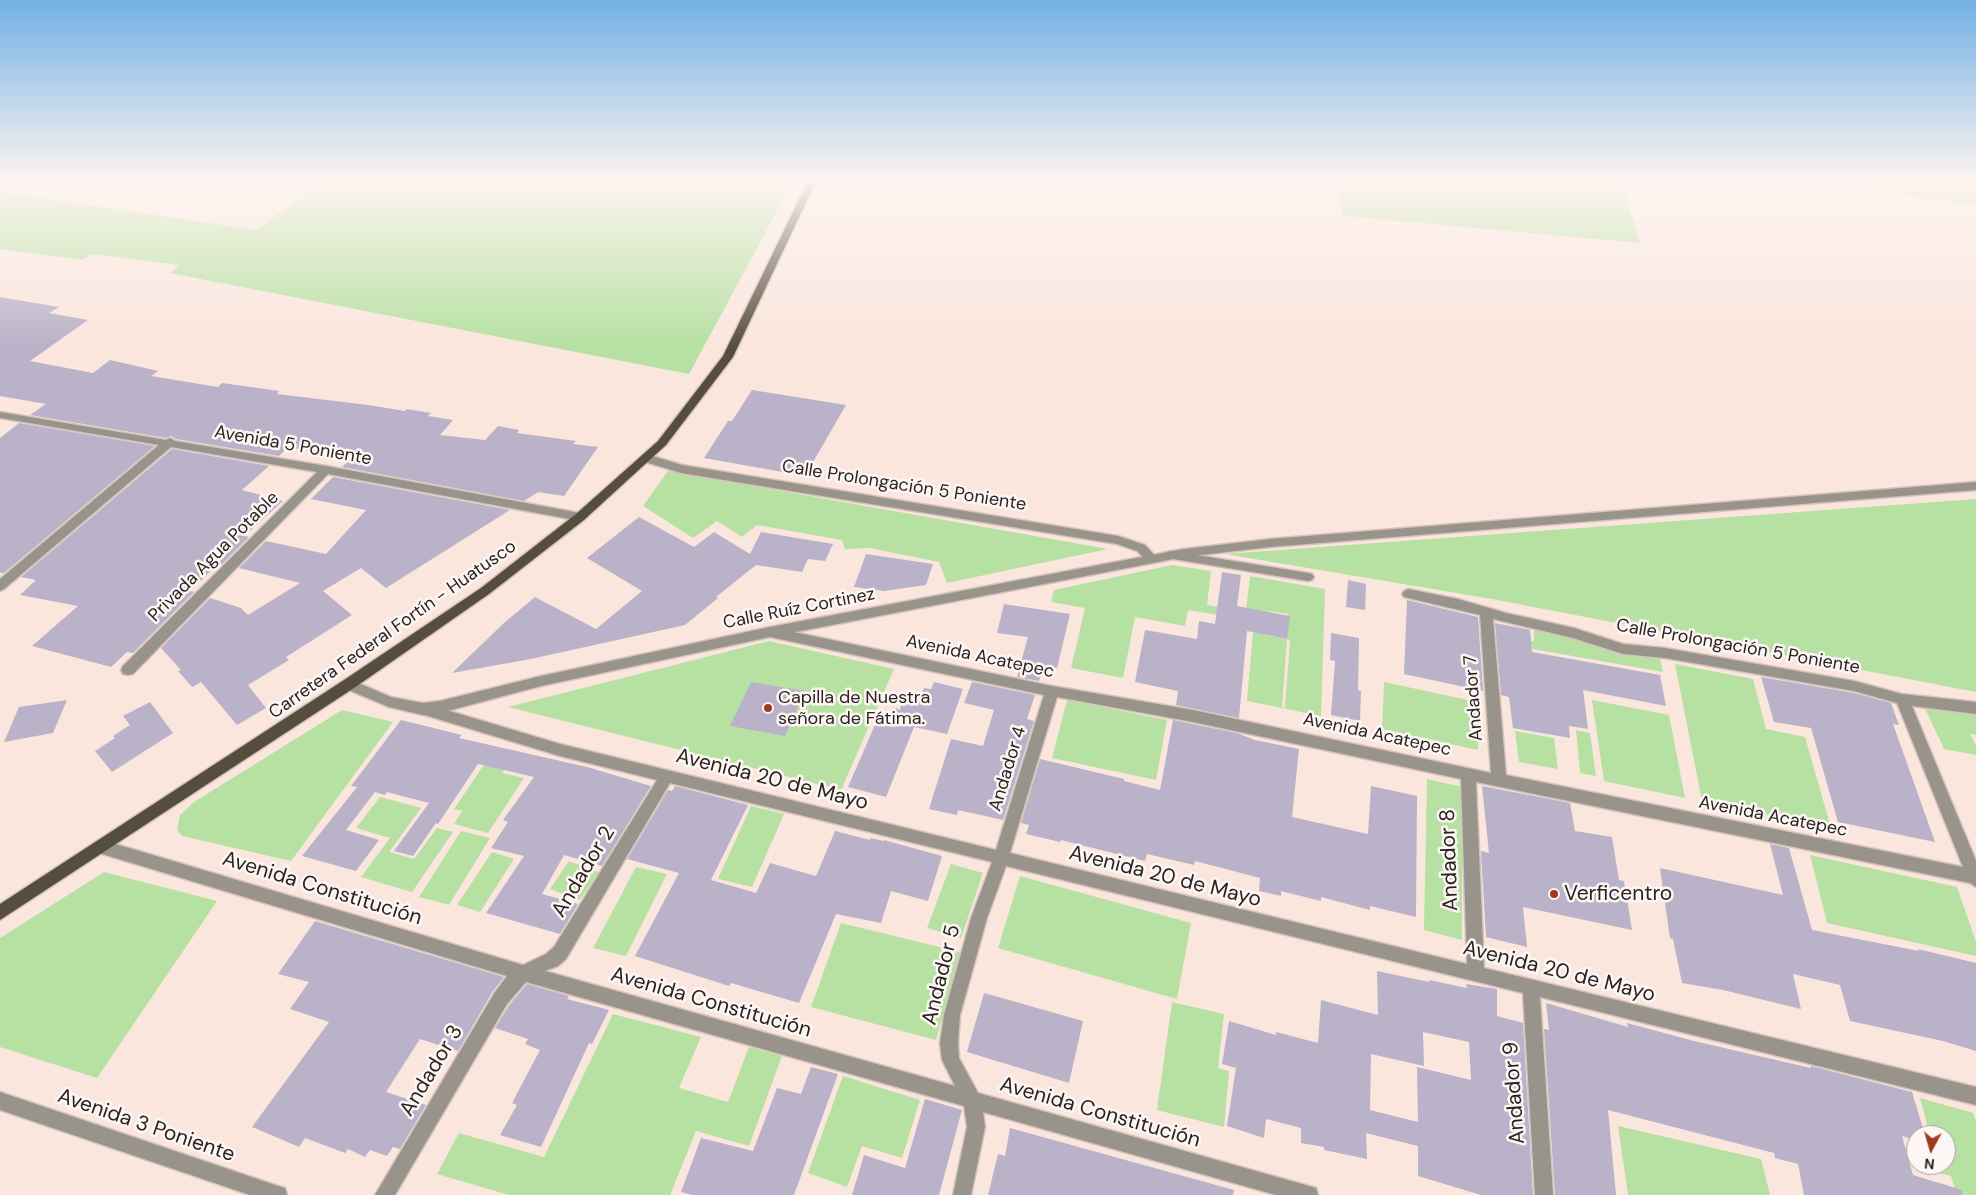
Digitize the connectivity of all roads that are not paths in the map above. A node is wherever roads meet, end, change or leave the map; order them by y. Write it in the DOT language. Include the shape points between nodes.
graph roads {
  1 [pos="786,235"];
  2 [pos="0,415"];
  3 [pos="12,417"];
  4 [pos="0,426"];
  5 [pos="170,442"];
  6 [pos="646,458"];
  7 [pos="326,470"];
  8 [pos="1976,486"];
  9 [pos="580,517"];
  10 [pos="1177,554"];
  11 [pos="1152,559"];
  12 [pos="1308,577"];
  13 [pos="0,586"];
  14 [pos="1408,594"];
  15 [pos="1486,612"];
  16 [pos="770,632"];
  17 [pos="128,670"];
  18 [pos="348,684"];
  19 [pos="1052,691"];
  20 [pos="1902,699"];
  21 [pos="1976,708"];
  22 [pos="423,709"];
  23 [pos="1468,774"];
  24 [pos="667,776"];
  25 [pos="1499,781"];
  26 [pos="102,847"];
  27 [pos="1001,859"];
  28 [pos="1976,878"];
  29 [pos="0,913"];
  30 [pos="523,973"];
  31 [pos="1476,974"];
  32 [pos="1531,987"];
  33 [pos="1976,1096"];
  34 [pos="972,1100"];
  35 [pos="0,1101"];
  36 [pos="278,1195"];
  37 [pos="384,1195"];
  38 [pos="962,1195"];
  39 [pos="1309,1195"];
  40 [pos="1544,1195"];
  1 -- 6 [label="main road, Carretera Federal Fortín - Huatusco" via="728,357 662,443"];
  2 -- 3 [label="street, Avenida 5 Poniente"];
  3 -- 4 [label="street"];
  3 -- 5 [label="street, Avenida 5 Poniente"];
  5 -- 7 [label="street, Avenida 5 Poniente"];
  5 -- 13 [label="street"];
  6 -- 9 [label="main road, Carretera Federal Fortín - Huatusco"];
  6 -- 11 [label="street, Calle Prolongación 5 Poniente" via="681,469 1118,540 1141,548"];
  7 -- 9 [label="street, Avenida 5 Poniente"];
  7 -- 17 [label="street, Privada Agua Potable"];
  8 -- 10 [label="street, Calle Ruíz Cortinez" via="1270,543"];
  9 -- 18 [label="main road, Carretera Federal Fortín - Huatusco" via="485,591"];
  10 -- 11 [label="street, Calle Ruíz Cortinez"];
  10 -- 12 [label="street"];
  11 -- 16 [label="street, Calle Ruíz Cortinez"];
  14 -- 15 [label="street, Calle Prolongación 5 Poniente"];
  15 -- 20 [label="street, Calle Prolongación 5 Poniente" via="1574,633 1623,649 1665,653 1854,686"];
  15 -- 25 [label="street, Andador 7"];
  16 -- 19 [label="street, Avenida Acatepec"];
  16 -- 22 [label="street, Calle Ruíz Cortinez"];
  18 -- 22 [label="street, Avenida 20 de Mayo" via="389,702"];
  18 -- 26 [label="main road, Carretera Federal Fortín - Huatusco"];
  19 -- 23 [label="street, Avenida Acatepec" via="1202,718"];
  19 -- 27 [label="street, Andador 4"];
  20 -- 21 [label="street, Calle Prolongación 5 Poniente"];
  20 -- 28 [label="street"];
  22 -- 24 [label="street, Avenida 20 de Mayo" via="560,750"];
  23 -- 25 [label="street, Avenida Acatepec"];
  23 -- 31 [label="street, Andador 8"];
  24 -- 27 [label="street, Avenida 20 de Mayo"];
  24 -- 30 [label="street, Andador 2" via="560,953"];
  25 -- 28 [label="street, Avenida Acatepec"];
  26 -- 29 [label="main road, Carretera Federal Fortín - Huatusco"];
  26 -- 30 [label="street, Avenida Constitución"];
  27 -- 31 [label="street, Avenida 20 de Mayo"];
  27 -- 34 [label="street, Andador 5" via="979,918 952,1015 951,1060"];
  30 -- 34 [label="street, Avenida Constitución"];
  30 -- 37 [label="street, Andador 3" via="501,998"];
  31 -- 32 [label="street, Avenida 20 de Mayo"];
  32 -- 33 [label="street, Avenida 20 de Mayo"];
  32 -- 40 [label="street, Andador 9"];
  34 -- 38 [label="street, Andador 5" via="976,1127"];
  34 -- 39 [label="street, Avenida Constitución"];
  35 -- 36 [label="street, Avenida 3 Poniente"];
}
